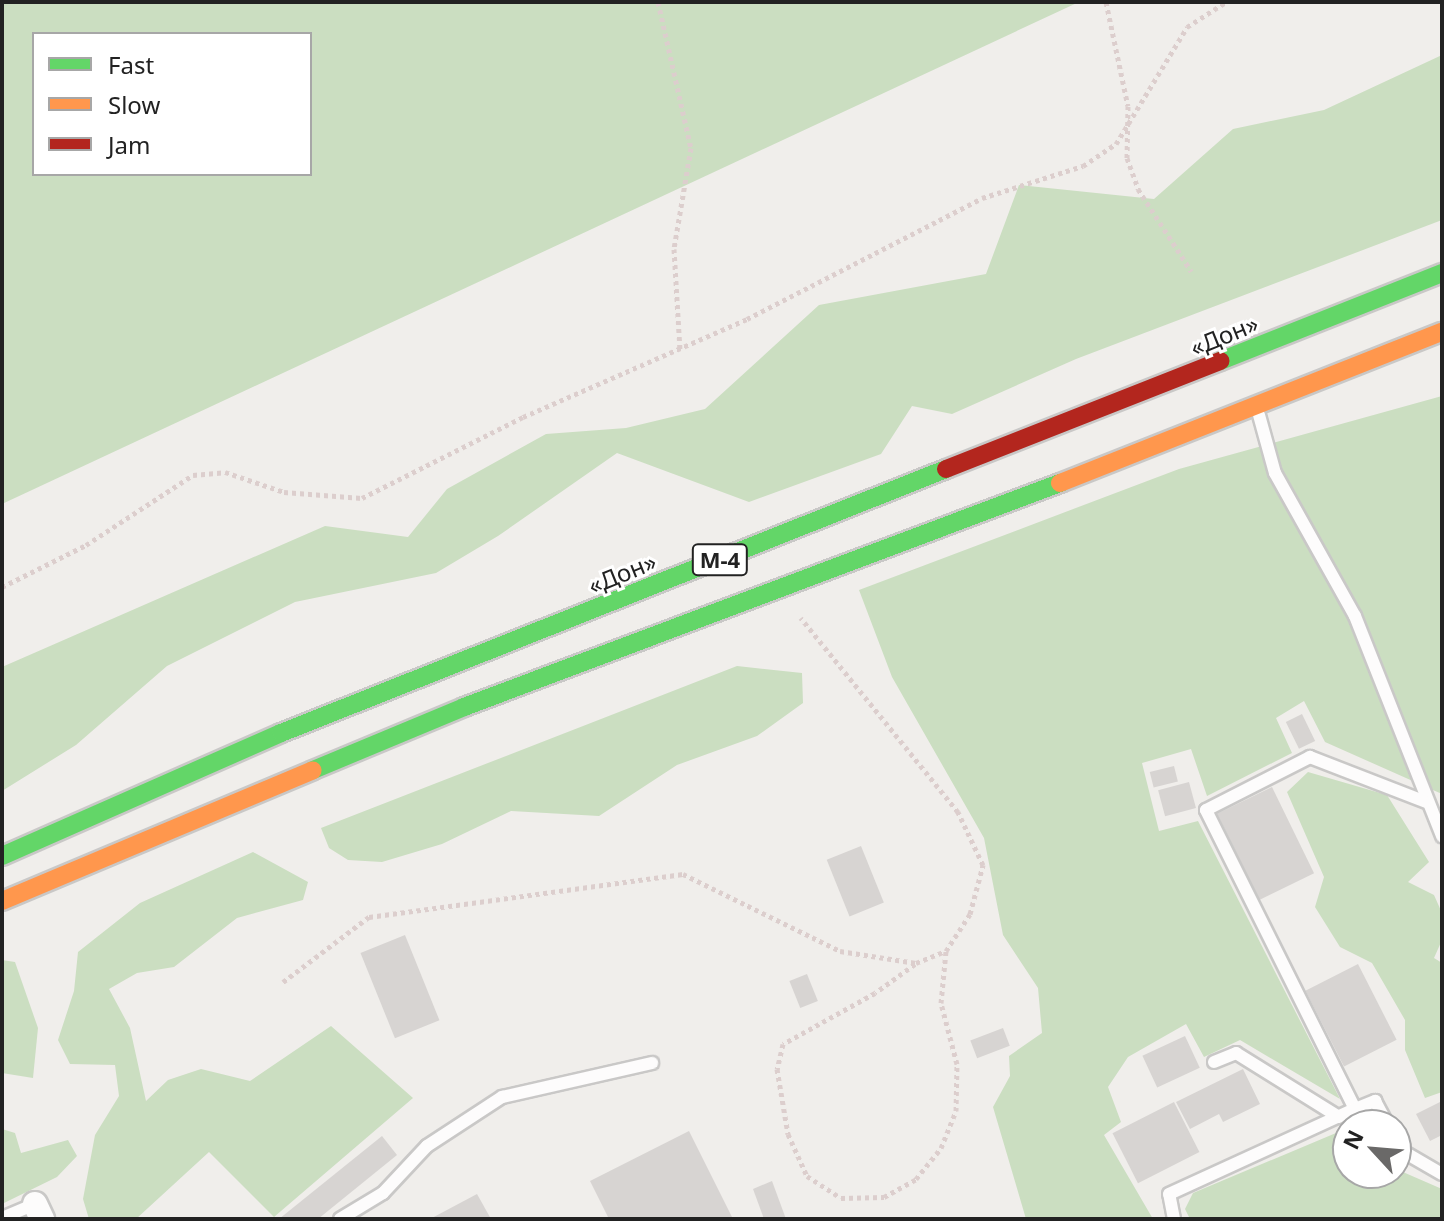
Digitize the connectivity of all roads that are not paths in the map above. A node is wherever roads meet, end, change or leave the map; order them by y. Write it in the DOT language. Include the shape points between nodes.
graph roads {
  1 [pos="1442,273"];
  2 [pos="1442,332"];
  3 [pos="1257,409"];
  4 [pos="1426,802"];
  5 [pos="1442,836"];
  6 [pos="2,856"];
  7 [pos="2,901"];
  8 [pos="1214,1062"];
  9 [pos="652,1063"];
  10 [pos="1355,1109"];
  11 [pos="1379,1109"];
  12 [pos="1332,1113"];
  13 [pos="1332,1120"];
  14 [pos="1412,1157"];
  15 [pos="1442,1174"];
  16 [pos="39,1211"];
  17 [pos="2,1218"];
  18 [pos="340,1219"];
  19 [pos="1174,1219"];
  1 -- 6 [label="highway, «Дон» / М-4" via="281,733"];
  2 -- 3 [label="highway, М-4"];
  3 -- 4 [label="lane" via="1275,473 1355,616"];
  3 -- 7 [label="highway, М-4" via="464,707"];
  4 -- 5 [label="lane"];
  4 -- 10 [label="lane" via="1310,757 1206,810"];
  8 -- 12 [label="lane" via="1236,1053"];
  9 -- 18 [label="lane" via="502,1097 427,1146 383,1193"];
  10 -- 11 [label="lane" via="1375,1101"];
  13 -- 19 [label="lane" via="1169,1194"];
  14 -- 15 [label="lane"];
  16 -- 17 [label="lane"];
}
